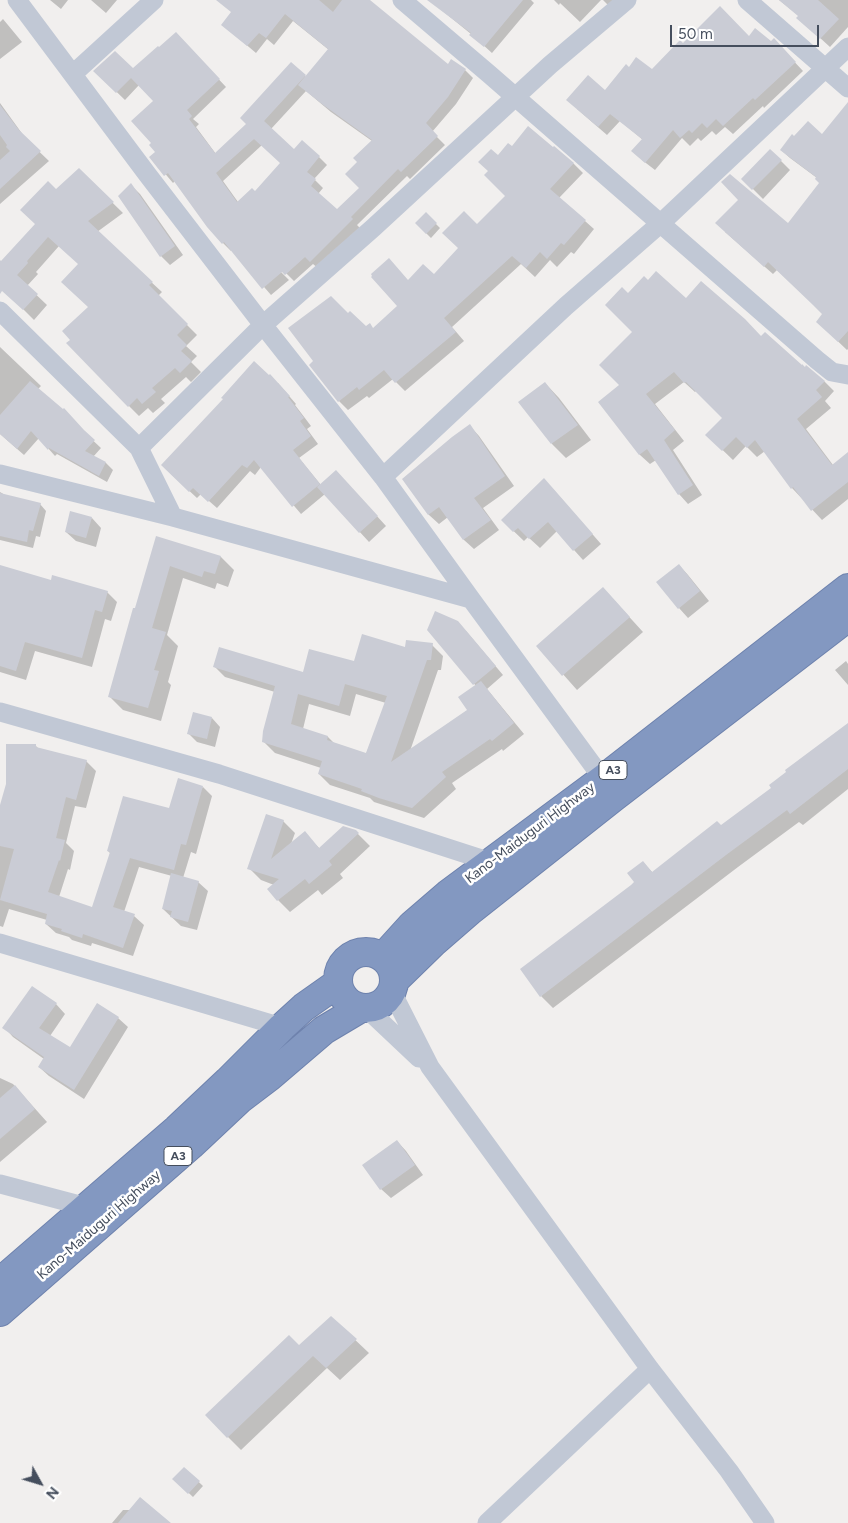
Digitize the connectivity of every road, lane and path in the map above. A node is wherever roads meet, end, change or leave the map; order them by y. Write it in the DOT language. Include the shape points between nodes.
graph roads {
  1 [pos="17,0"];
  2 [pos="154,0"];
  3 [pos="402,0"];
  4 [pos="627,0"];
  5 [pos="747,0"];
  6 [pos="848,47"];
  7 [pos="825,68"];
  8 [pos="73,74"];
  9 [pos="848,88"];
  10 [pos="516,97"];
  11 [pos="661,223"];
  12 [pos="0,311"];
  13 [pos="263,325"];
  14 [pos="848,375"];
  15 [pos="140,448"];
  16 [pos="0,474"];
  17 [pos="384,477"];
  18 [pos="173,517"];
  19 [pos="848,588"];
  20 [pos="470,599"];
  21 [pos="848,617"];
  22 [pos="0,712"];
  23 [pos="602,779"];
  24 [pos="491,862"];
  25 [pos="0,943"];
  26 [pos="383,957"];
  27 [pos="338,983"];
  28 [pos="393,986"];
  29 [pos="364,1008"];
  30 [pos="282,1026"];
  31 [pos="430,1067"];
  32 [pos="0,1184"];
  33 [pos="86,1207"];
  34 [pos="0,1282"];
  35 [pos="0,1312"];
  36 [pos="650,1369"];
  37 [pos="487,1523"];
  38 [pos="765,1523"];
  1 -- 8 [label="street"];
  2 -- 8 [label="street"];
  3 -- 10 [label="street"];
  4 -- 10 [label="street"];
  5 -- 7 [label="street"];
  6 -- 7 [label="street"];
  7 -- 9 [label="street"];
  7 -- 11 [label="street"];
  8 -- 13 [label="street"];
  10 -- 11 [label="street"];
  10 -- 13 [label="street"];
  11 -- 14 [label="street" via="817,360 832,372"];
  11 -- 17 [label="street" via="566,306"];
  12 -- 15 [label="street"];
  13 -- 15 [label="street"];
  13 -- 17 [label="street"];
  15 -- 18 [label="street"];
  16 -- 18 [label="street"];
  17 -- 20 [label="street"];
  18 -- 20 [label="street"];
  19 -- 23 [label="highway, Kano-Maiduguri Highway / A3"];
  20 -- 23 [label="street"];
  21 -- 28 [label="highway, Kano-Maiduguri Highway / A3" via="471,910 433,943"];
  22 -- 24 [label="street" via="218,774"];
  23 -- 24 [label="highway, Kano-Maiduguri Highway / A3"];
  24 -- 26 [label="highway, Kano-Maiduguri Highway / A3" via="412,925"];
  25 -- 30 [label="street"];
  26 -- 27 [label="highway" via="375,952 356,953 342,965"];
  26 -- 28 [label="highway" via="394,972"];
  27 -- 29 [label="highway" via="346,999"];
  27 -- 30 [label="highway, Kano-Maiduguri Highway / A3"];
  28 -- 29 [label="highway, A3" via="385,1000"];
  28 -- 31 [label="street"];
  29 -- 31 [label="street"];
  29 -- 35 [label="highway, Kano-Maiduguri Highway / A3" via="324,1030 240,1100"];
  30 -- 33 [label="highway, Kano-Maiduguri Highway / A3" via="177,1129"];
  31 -- 36 [label="street"];
  32 -- 33 [label="street"];
  33 -- 34 [label="highway, Kano-Maiduguri Highway / A3"];
  36 -- 37 [label="street"];
  36 -- 38 [label="street"];
}
